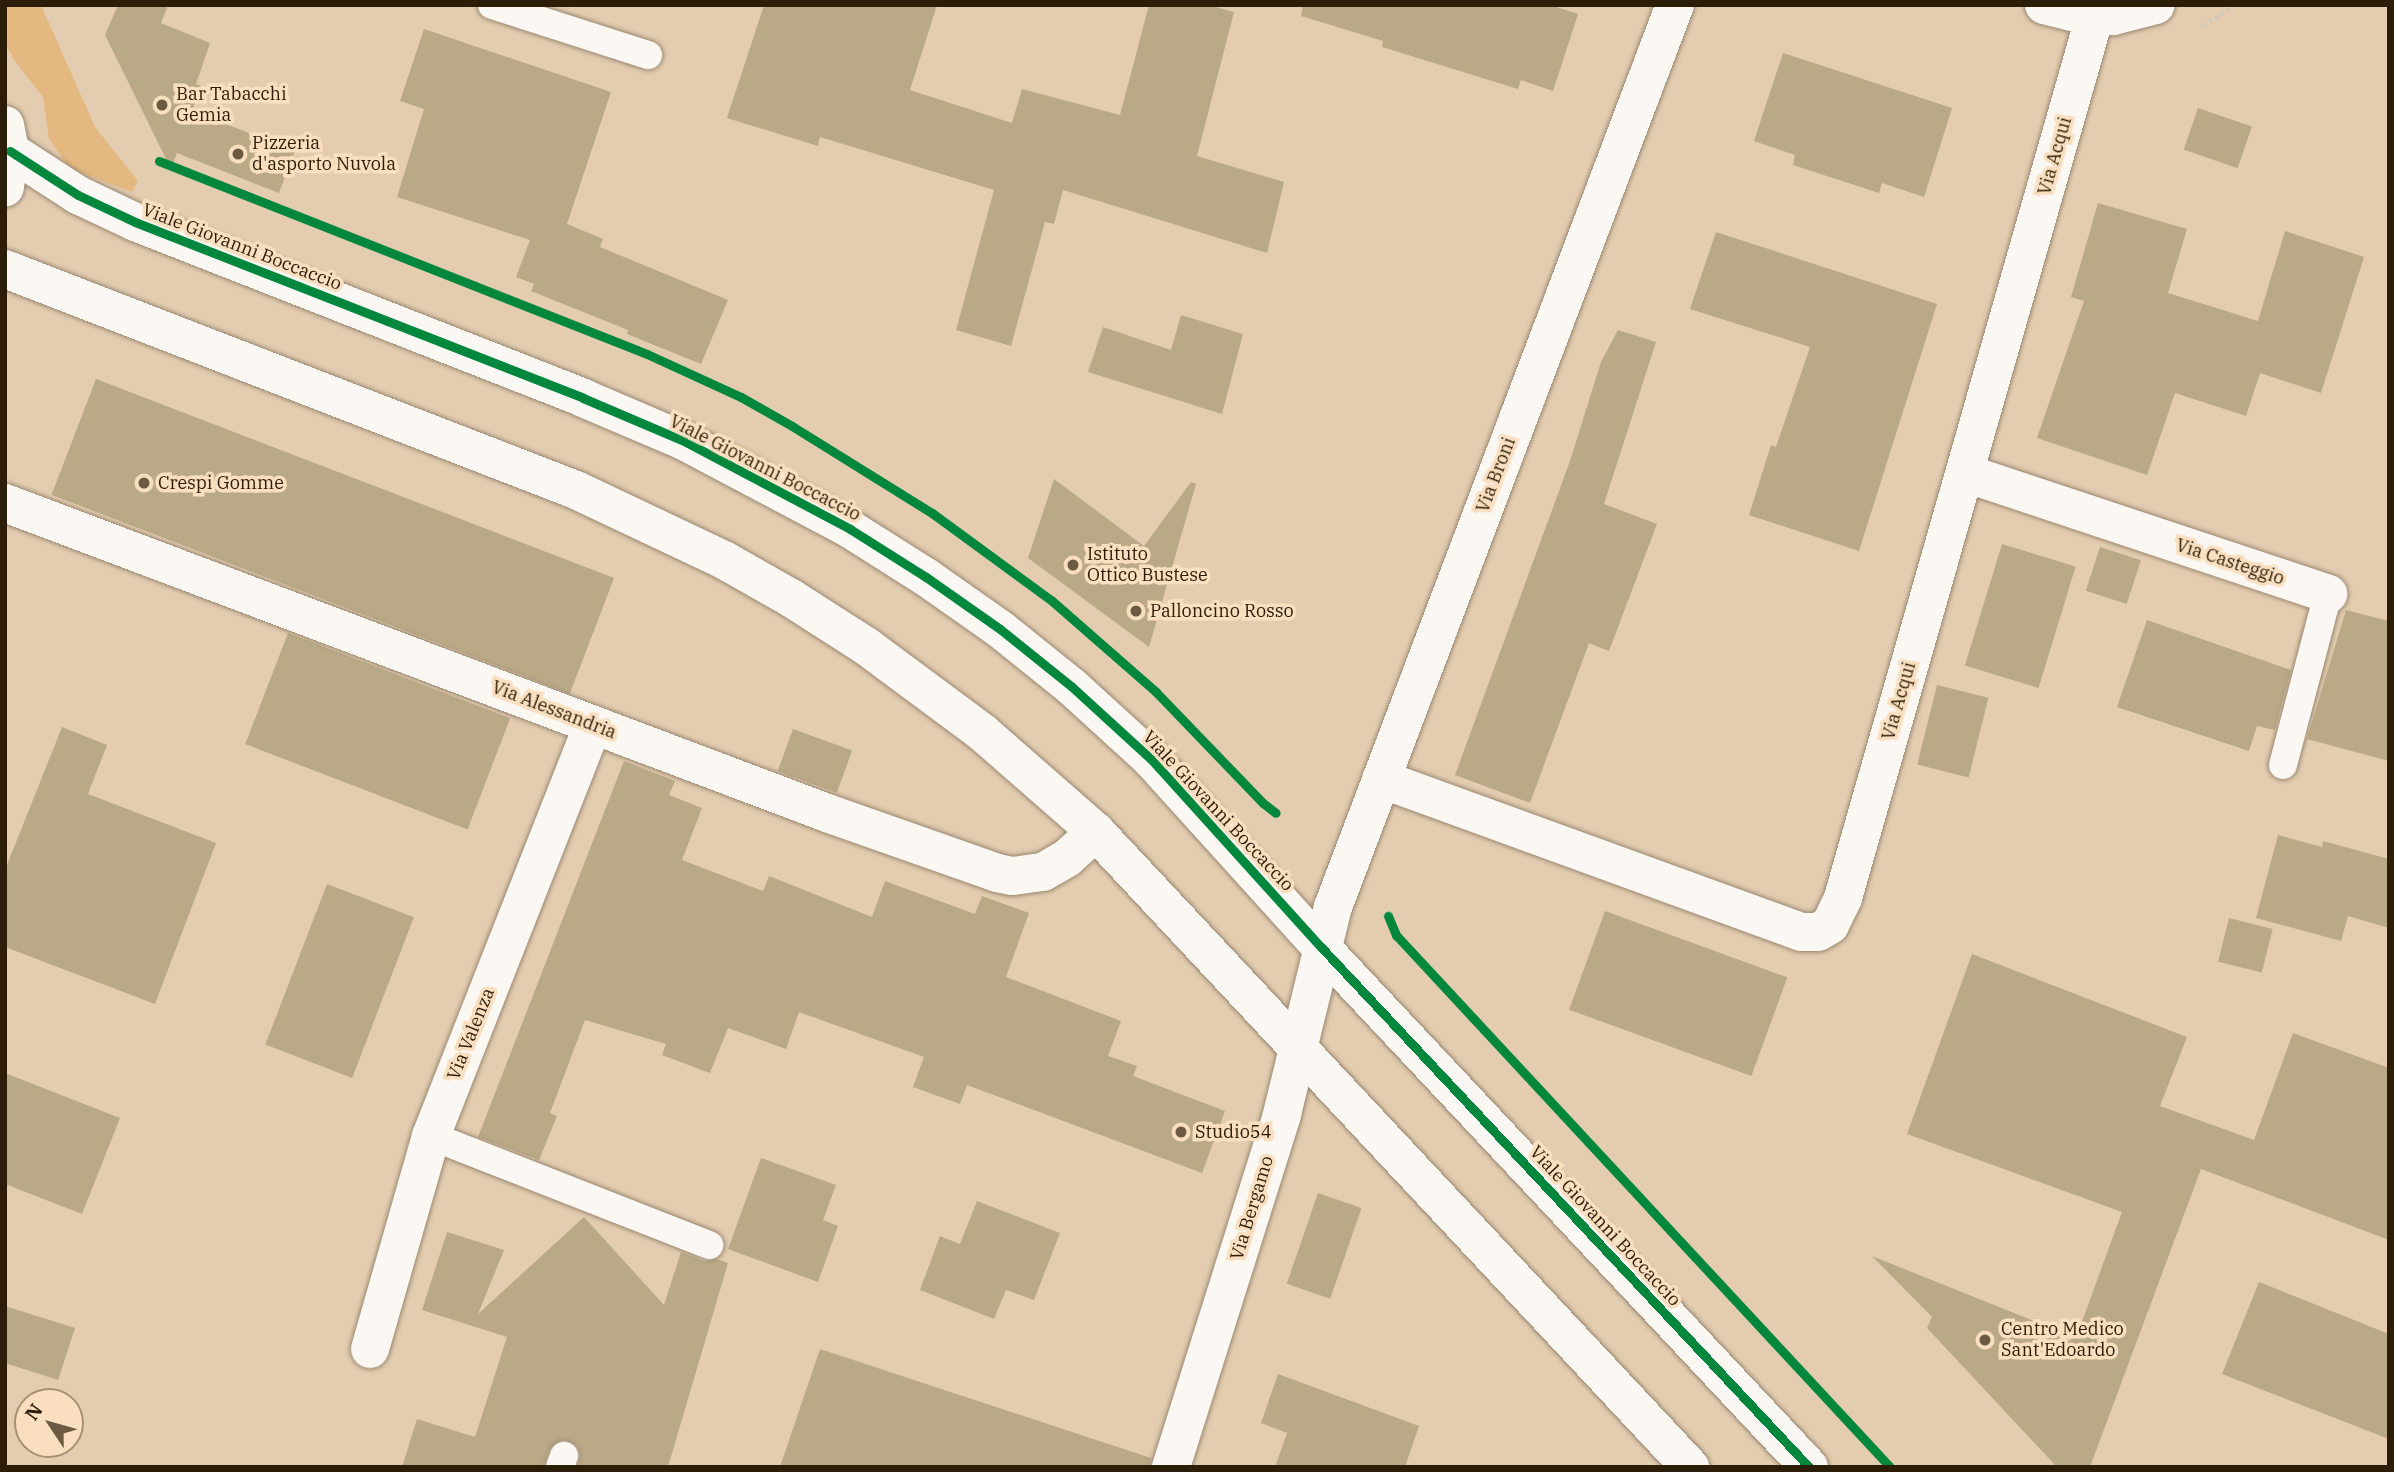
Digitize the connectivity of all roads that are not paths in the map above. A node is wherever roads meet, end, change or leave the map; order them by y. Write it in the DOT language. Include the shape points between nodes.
graph roads {
  1 [pos="492,5"];
  2 [pos="1675,5"];
  3 [pos="2044,5"];
  4 [pos="2155,5"];
  5 [pos="2095,15"];
  6 [pos="648,55"];
  7 [pos="7,155"];
  8 [pos="5,269"];
  9 [pos="1965,473"];
  10 [pos="5,503"];
  11 [pos="2328,594"];
  12 [pos="593,725"];
  13 [pos="2283,765"];
  14 [pos="1381,779"];
  15 [pos="1096,832"];
  16 [pos="1321,947"];
  17 [pos="1299,1046"];
  18 [pos="431,1136"];
  19 [pos="709,1245"];
  20 [pos="370,1349"];
  21 [pos="1171,1467"];
  22 [pos="1690,1467"];
  23 [pos="1810,1467"];
  1 -- 6 [label="lane"];
  2 -- 14 [label="street, Via Broni"];
  3 -- 5 [label="street"];
  4 -- 5 [label="street" via="2131,13"];
  5 -- 9 [label="street, Via Acqui"];
  7 -- 16 [label="street, Viale Giovanni Boccaccio" via="101,207 686,442 860,536 958,598 1071,686 1151,759"];
  8 -- 15 [label="street" via="576,490 691,543 866,646 984,733"];
  9 -- 11 [label="street, Via Casteggio"];
  9 -- 14 [label="street, Via Acqui" via="1839,911 1830,925 1818,932 1801,932"];
  10 -- 12 [label="street, Via Alessandria"];
  11 -- 13 [label="lane, Via Casteggio"];
  12 -- 15 [label="street, Via Alessandria" via="997,873 1043,872"];
  12 -- 18 [label="street, Via Valenza"];
  14 -- 16 [label="street, Via Broni"];
  15 -- 17 [label="street"];
  16 -- 17 [label="street, Via Bergamo"];
  16 -- 23 [label="street, Viale Giovanni Boccaccio"];
  17 -- 21 [label="street, Via Bergamo" via="1282,1114"];
  17 -- 22 [label="street"];
  18 -- 19 [label="lane"];
  18 -- 20 [label="street, Via Valenza"];
}
